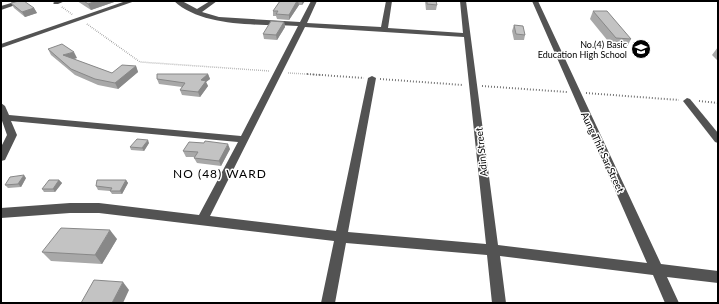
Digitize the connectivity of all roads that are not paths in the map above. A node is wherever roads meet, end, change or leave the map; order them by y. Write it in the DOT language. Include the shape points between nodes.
graph roads {
  1 [pos="24,1"];
  2 [pos="132,1"];
  3 [pos="177,1"];
  4 [pos="214,1"];
  5 [pos="314,1"];
  6 [pos="389,1"];
  7 [pos="463,1"];
  8 [pos="535,1"];
  9 [pos="1,8"];
  10 [pos="197,12"];
  11 [pos="303,24"];
  12 [pos="384,29"];
  13 [pos="468,35"];
  14 [pos="1,46"];
  15 [pos="372,78"];
  16 [pos="688,101"];
  17 [pos="1,106"];
  18 [pos="6,118"];
  19 [pos="244,139"];
  20 [pos="718,140"];
  21 [pos="1,157"];
  22 [pos="1,213"];
  23 [pos="202,220"];
  24 [pos="342,237"];
  25 [pos="492,250"];
  26 [pos="657,270"];
  27 [pos="718,277"];
  28 [pos="328,303"];
  29 [pos="499,303"];
  30 [pos="672,303"];
  1 -- 9 [label="street"];
  2 -- 14 [label="street"];
  3 -- 10 [label="street"];
  4 -- 10 [label="street"];
  5 -- 11 [label="street"];
  6 -- 12 [label="street"];
  7 -- 13 [label="street, Adin Street"];
  8 -- 26 [label="street, Aung Thit Sar Street"];
  10 -- 11 [label="street" via="218,19"];
  11 -- 12 [label="street"];
  11 -- 19 [label="street"];
  12 -- 13 [label="street"];
  13 -- 25 [label="street, Adin Street"];
  15 -- 24 [label="street"];
  16 -- 20 [label="street"];
  17 -- 18 [label="street"];
  18 -- 19 [label="street"];
  18 -- 21 [label="street" via="12,135"];
  19 -- 23 [label="street"];
  22 -- 23 [label="street" via="99,208"];
  23 -- 24 [label="street"];
  24 -- 25 [label="street"];
  24 -- 28 [label="street"];
  25 -- 26 [label="street"];
  25 -- 29 [label="street, Adin Street"];
  26 -- 27 [label="street"];
  26 -- 30 [label="street, Aung Thit Sar Street"];
}
